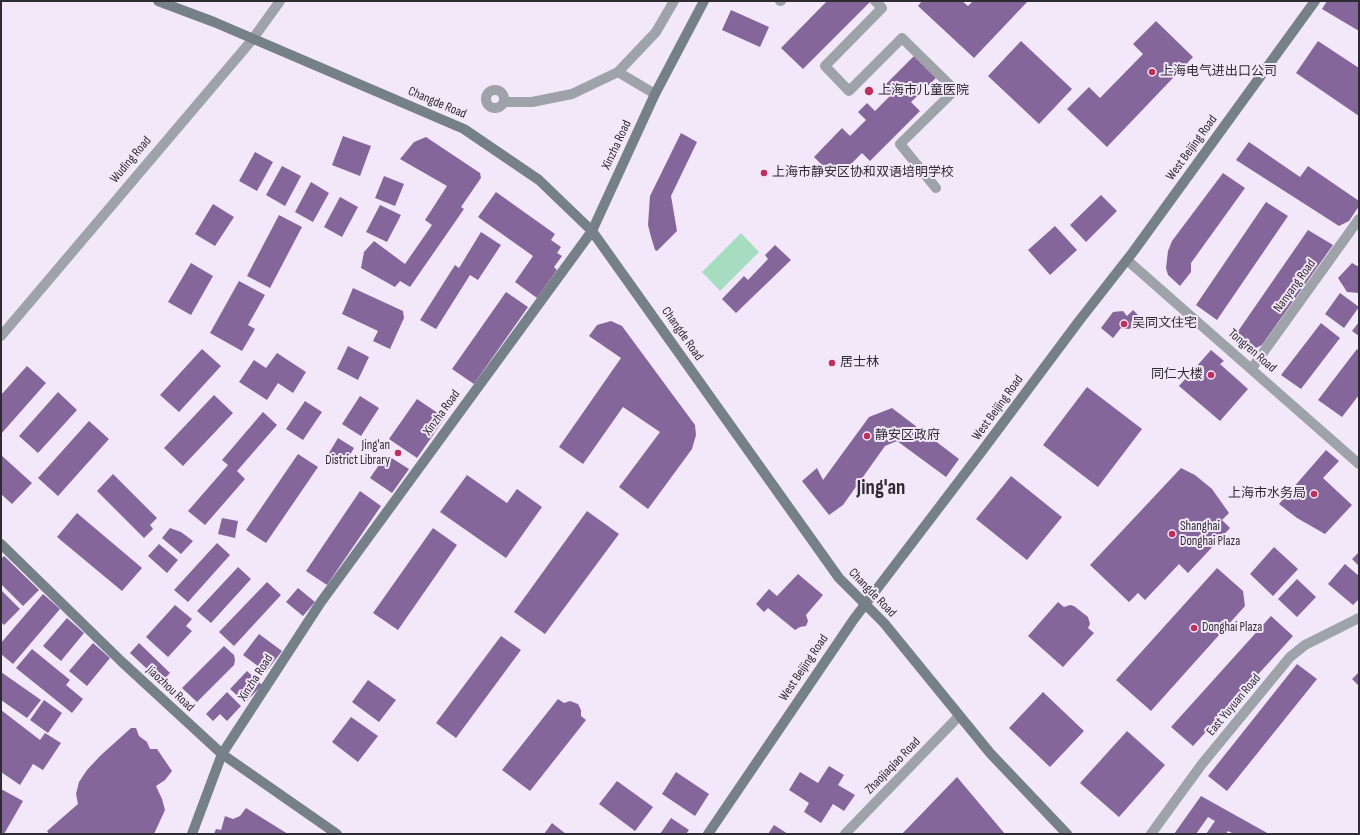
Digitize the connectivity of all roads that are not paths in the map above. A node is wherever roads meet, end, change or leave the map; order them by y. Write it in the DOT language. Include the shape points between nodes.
graph roads {
  1 [pos="158,1"];
  2 [pos="280,1"];
  3 [pos="674,1"];
  4 [pos="704,1"];
  5 [pos="875,1"];
  6 [pos="1315,1"];
  7 [pos="252,40"];
  8 [pos="618,72"];
  9 [pos="655,94"];
  10 [pos="504,102"];
  11 [pos="936,188"];
  12 [pos="1359,219"];
  13 [pos="592,231"];
  14 [pos="1127,260"];
  15 [pos="1,336"];
  16 [pos="1252,368"];
  17 [pos="1359,464"];
  18 [pos="1,544"];
  19 [pos="865,605"];
  20 [pos="1359,618"];
  21 [pos="959,716"];
  22 [pos="222,754"];
  23 [pos="192,834"];
  24 [pos="337,834"];
  25 [pos="708,834"];
  26 [pos="845,834"];
  27 [pos="1067,834"];
  28 [pos="1151,834"];
  1 -- 7 [label="main road, Changde Road" via="214,22"];
  2 -- 7 [label="street, Wuding Road"];
  3 -- 8 [label="street" via="656,32"];
  4 -- 9 [label="main road, Xinzha Road"];
  5 -- 11 [label="street" via="882,8 825,66 849,91 902,38 955,90 900,144"];
  6 -- 14 [label="main road, West Beijing Road"];
  7 -- 13 [label="main road, Changde Road" via="464,129 539,180"];
  7 -- 15 [label="street, Wuding Road"];
  8 -- 9 [label="street"];
  8 -- 10 [label="street" via="572,94 532,102"];
  9 -- 13 [label="main road, Xinzha Road"];
  12 -- 16 [label="street, Nanyang Road"];
  13 -- 19 [label="main road, Changde Road" via="838,578"];
  13 -- 22 [label="main road, Xinzha Road" via="321,602"];
  14 -- 16 [label="street, Tongren Road"];
  14 -- 19 [label="main road, West Beijing Road"];
  16 -- 17 [label="street, Tongren Road"];
  18 -- 22 [label="main road, Jiaozhou Road" via="122,662"];
  19 -- 21 [label="main road, Changde Road" via="892,632"];
  19 -- 25 [label="main road, West Beijing Road"];
  20 -- 28 [label="street, East Yuyuan Road" via="1305,645 1290,658 1202,764"];
  21 -- 26 [label="street, Zhaojiaqiao Road"];
  21 -- 27 [label="main road, Changde Road" via="1017,783"];
  22 -- 23 [label="main road, Xinzha Road"];
  22 -- 24 [label="main road, Jiaozhou Road"];
}
